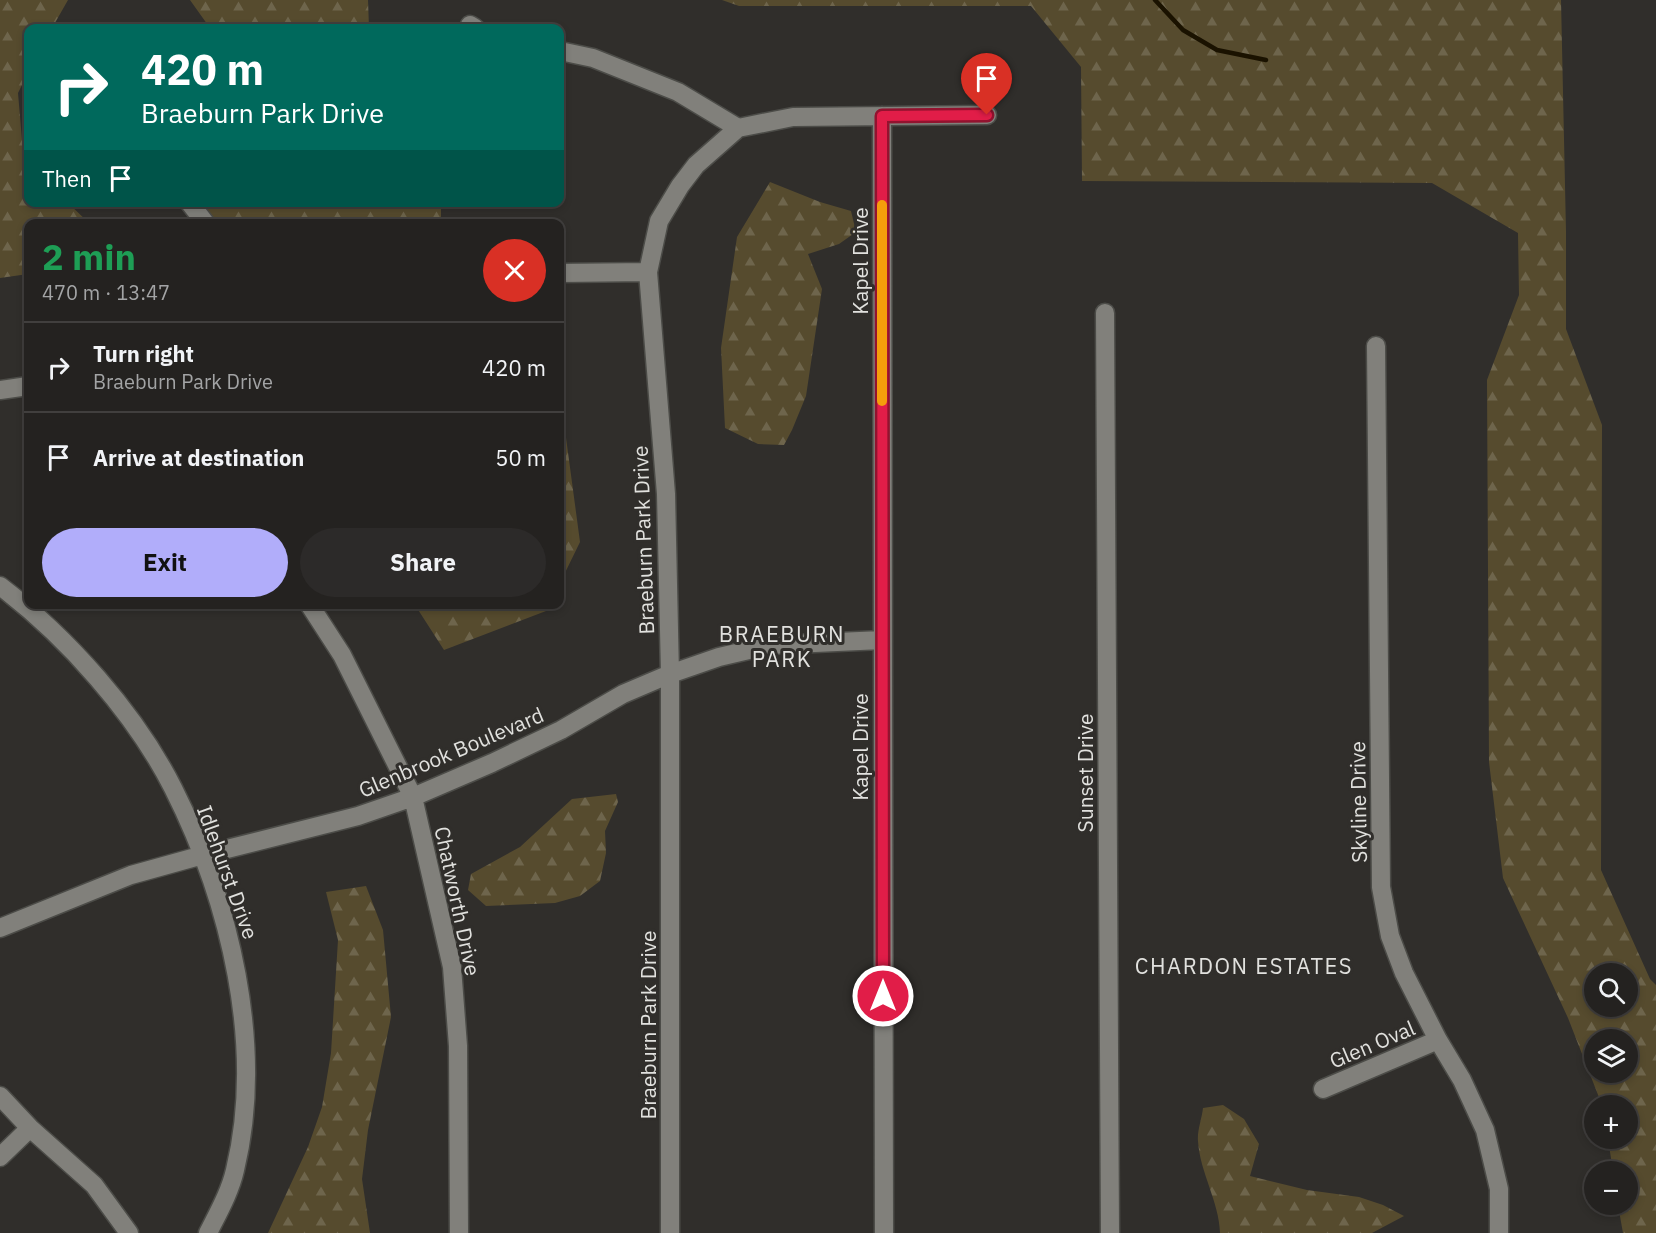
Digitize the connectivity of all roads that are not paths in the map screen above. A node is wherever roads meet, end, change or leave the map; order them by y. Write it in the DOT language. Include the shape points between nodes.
graph roads {
  1 [pos="564,52"];
  2 [pos="987,115"];
  3 [pos="882,116"];
  4 [pos="738,128"];
  5 [pos="193,207"];
  6 [pos="202,219"];
  7 [pos="648,272"];
  8 [pos="564,273"];
  9 [pos="1104,313"];
  10 [pos="1376,346"];
  11 [pos="24,387"];
  12 [pos="0,390"];
  13 [pos="0,586"];
  14 [pos="24,604"];
  15 [pos="29,609"];
  16 [pos="312,609"];
  17 [pos="882,640"];
  18 [pos="670,674"];
  19 [pos="413,797"];
  20 [pos="203,855"];
  21 [pos="0,928"];
  22 [pos="1438,1040"];
  23 [pos="1323,1089"];
  24 [pos="0,1096"];
  25 [pos="30,1128"];
  26 [pos="0,1157"];
  27 [pos="129,1233"];
  28 [pos="208,1233"];
  29 [pos="459,1233"];
  30 [pos="670,1233"];
  31 [pos="884,1233"];
  32 [pos="1110,1233"];
  33 [pos="1499,1233"];
  1 -- 4 [label="street" via="593,58 678,92"];
  2 -- 3 [label="street"];
  3 -- 4 [label="street" via="793,117"];
  3 -- 17 [label="street, Kapel Drive"];
  4 -- 7 [label="street, Braeburn Park Drive" via="696,165 680,186 659,221"];
  5 -- 6 [label="street"];
  7 -- 8 [label="street"];
  7 -- 18 [label="street, Braeburn Park Drive" via="666,494"];
  9 -- 32 [label="street, Sunset Drive"];
  10 -- 22 [label="street, Skyline Drive" via="1381,886 1390,936"];
  11 -- 12 [label="street"];
  13 -- 14 [label="street, Idlehurst Drive"];
  15 -- 20 [label="street, Idlehurst Drive" via="98,677 148,747 173,788"];
  16 -- 19 [label="street, Chatworth Drive" via="342,655"];
  17 -- 18 [label="street, Glenbrook Boulevard" via="770,645"];
  17 -- 31 [label="street, Kapel Drive"];
  18 -- 19 [label="street, Glenbrook Boulevard" via="623,694 492,764"];
  18 -- 30 [label="street, Braeburn Park Drive"];
  19 -- 20 [label="street, Glenbrook Boulevard" via="358,816"];
  19 -- 29 [label="street, Chatworth Drive" via="452,967 458,1046"];
  20 -- 21 [label="street, Glenbrook Boulevard" via="131,876"];
  20 -- 28 [label="street, Idlehurst Drive" via="235,956 246,1042 244,1124 237,1163"];
  22 -- 23 [label="street, Glen Oval"];
  22 -- 33 [label="street, Skyline Drive" via="1485,1130 1499,1189"];
  24 -- 25 [label="street"];
  25 -- 26 [label="street"];
  25 -- 27 [label="street" via="94,1185"];
}
